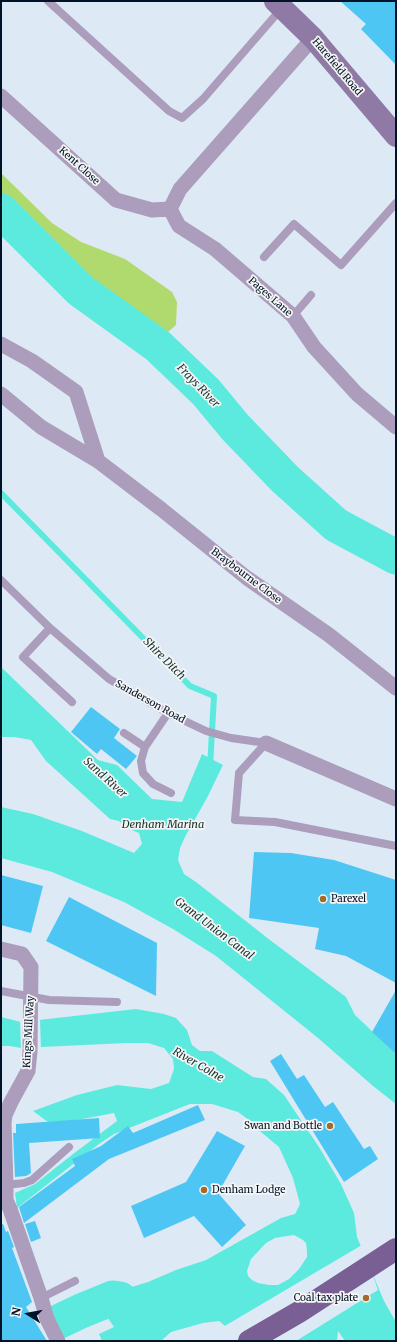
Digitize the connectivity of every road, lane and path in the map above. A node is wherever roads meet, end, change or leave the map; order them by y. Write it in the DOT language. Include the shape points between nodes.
graph roads {
  1 [pos="48,1"];
  2 [pos="279,4"];
  3 [pos="313,38"];
  4 [pos="1,96"];
  5 [pos="396,136"];
  6 [pos="396,203"];
  7 [pos="170,209"];
  8 [pos="264,257"];
  9 [pos="312,295"];
  10 [pos="293,316"];
  11 [pos="1,344"];
  12 [pos="1,394"];
  13 [pos="396,427"];
  14 [pos="98,461"];
  15 [pos="1,580"];
  16 [pos="50,628"];
  17 [pos="396,688"];
  18 [pos="72,702"];
  19 [pos="168,713"];
  20 [pos="124,733"];
  21 [pos="266,743"];
  22 [pos="145,748"];
  23 [pos="171,793"];
  24 [pos="396,799"];
  25 [pos="396,846"];
  26 [pos="1,949"];
  27 [pos="1,991"];
  28 [pos="31,997"];
  29 [pos="117,1002"];
  30 [pos="69,1147"];
  31 [pos="4,1194"];
  32 [pos="396,1250"];
  33 [pos="75,1281"];
  34 [pos="41,1298"];
  35 [pos="58,1341"];
  36 [pos="249,1341"];
  1 -- 2 [label="lane" via="169,111 182,118 203,99"];
  2 -- 3 [label="main road, Harefield Road"];
  3 -- 5 [label="main road, Harefield Road"];
  3 -- 7 [label="street" via="180,189"];
  4 -- 7 [label="street, Kent Close" via="116,200 152,210"];
  6 -- 8 [label="lane" via="341,265 294,224"];
  7 -- 10 [label="street, Pages Lane" via="180,226 215,249"];
  9 -- 10 [label="lane"];
  10 -- 13 [label="street, Pages Lane" via="314,347 352,389"];
  11 -- 14 [label="street" via="32,361 76,392"];
  12 -- 14 [label="street, Braybourne Close" via="41,427"];
  14 -- 17 [label="street, Braybourne Close" via="246,578 329,635"];
  15 -- 16 [label="lane, Sanderson Road"];
  16 -- 18 [label="lane" via="23,657"];
  16 -- 19 [label="lane, Sanderson Road" via="109,679"];
  19 -- 21 [label="lane, Sanderson Road" via="206,731"];
  19 -- 22 [label="lane"];
  20 -- 22 [label="lane"];
  21 -- 24 [label="street, Sanderson Road"];
  21 -- 25 [label="lane" via="239,773 235,820 275,822"];
  22 -- 23 [label="lane" via="141,761 143,773 153,784"];
  26 -- 28 [label="street, Kings Mill Way" via="22,954 32,967"];
  27 -- 28 [label="lane"];
  28 -- 29 [label="lane"];
  28 -- 31 [label="street, Kings Mill Way" via="28,1071 5,1115"];
  30 -- 31 [label="lane" via="32,1180"];
  31 -- 34 [label="street, Kings Mill Way"];
  32 -- 36 [label="main road"];
  33 -- 34 [label="lane"];
  34 -- 35 [label="street, Kings Mill Way" via="47,1319"];
}
